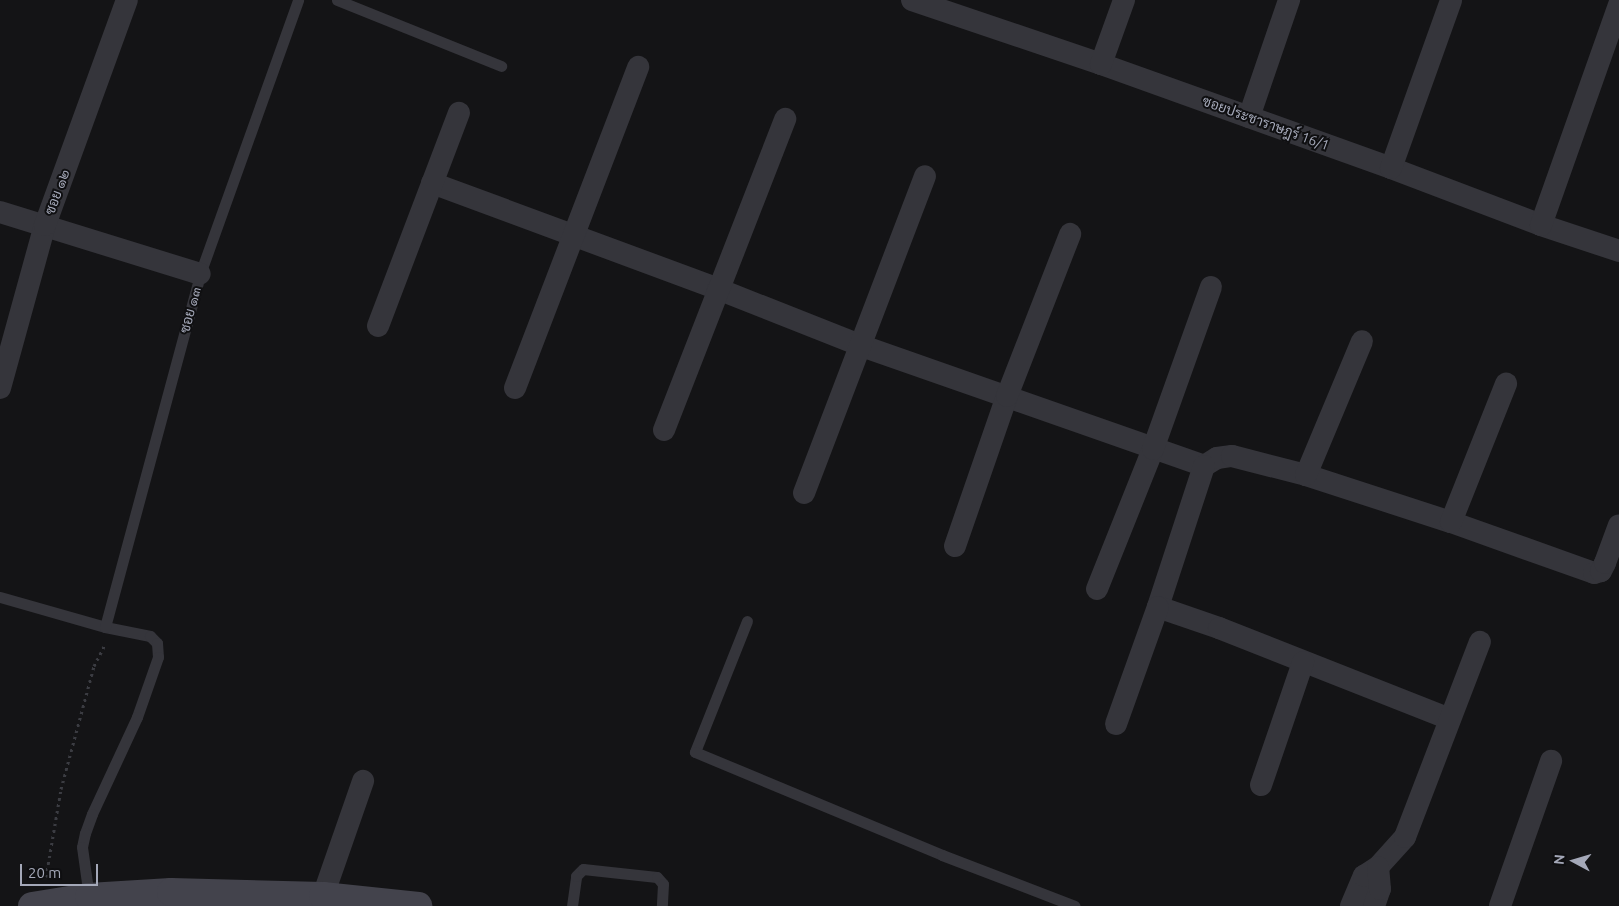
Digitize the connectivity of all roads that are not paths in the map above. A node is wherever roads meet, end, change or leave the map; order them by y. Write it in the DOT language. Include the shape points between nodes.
graph roads {
  1 [pos="127,0"];
  2 [pos="298,0"];
  3 [pos="337,0"];
  4 [pos="912,0"];
  5 [pos="1124,0"];
  6 [pos="1288,0"];
  7 [pos="1451,0"];
  8 [pos="1619,5"];
  9 [pos="948,6"];
  10 [pos="1101,64"];
  11 [pos="501,66"];
  12 [pos="638,67"];
  13 [pos="459,113"];
  14 [pos="1249,117"];
  15 [pos="785,119"];
  16 [pos="1391,168"];
  17 [pos="925,176"];
  18 [pos="432,183"];
  19 [pos="0,212"];
  20 [pos="45,225"];
  21 [pos="1541,225"];
  22 [pos="1070,234"];
  23 [pos="574,235"];
  24 [pos="1619,251"];
  25 [pos="200,274"];
  26 [pos="1211,287"];
  27 [pos="718,289"];
  28 [pos="378,326"];
  29 [pos="1362,341"];
  30 [pos="862,346"];
  31 [pos="1506,384"];
  32 [pos="0,388"];
  33 [pos="515,388"];
  34 [pos="1007,396"];
  35 [pos="664,430"];
  36 [pos="1152,449"];
  37 [pos="1204,466"];
  38 [pos="1306,475"];
  39 [pos="804,493"];
  40 [pos="1451,522"];
  41 [pos="1619,525"];
  42 [pos="955,546"];
  43 [pos="1098,589"];
  44 [pos="0,597"];
  45 [pos="1158,607"];
  46 [pos="747,621"];
  47 [pos="105,627"];
  48 [pos="1480,642"];
  49 [pos="1303,662"];
  50 [pos="1450,719"];
  51 [pos="1116,724"];
  52 [pos="1551,761"];
  53 [pos="363,781"];
  54 [pos="1261,786"];
  55 [pos="1378,866"];
  56 [pos="323,896"];
  57 [pos="89,897"];
  58 [pos="37,905"];
  59 [pos="418,906"];
  60 [pos="572,906"];
  61 [pos="662,906"];
  62 [pos="1075,906"];
  63 [pos="1351,906"];
  64 [pos="1374,906"];
  65 [pos="1500,906"];
  1 -- 20 [label="street, ซอย ๑๒"];
  2 -- 25 [label="lane, ซอย ๑๓"];
  3 -- 11 [label="lane"];
  4 -- 9 [label="street, ซอยประชาราษฎร์ 16/1"];
  5 -- 10 [label="street"];
  6 -- 14 [label="street"];
  7 -- 16 [label="street"];
  8 -- 21 [label="street"];
  9 -- 10 [label="street, ซอยประชาราษฎร์ 16/1"];
  10 -- 14 [label="street, ซอยประชาราษฎร์ 16/1"];
  12 -- 23 [label="street"];
  13 -- 18 [label="street"];
  14 -- 16 [label="street, ซอยประชาราษฎร์ 16/1"];
  15 -- 27 [label="street"];
  16 -- 21 [label="street, ซอยประชาราษฎร์ 16/1"];
  17 -- 30 [label="street"];
  18 -- 23 [label="street"];
  18 -- 28 [label="street"];
  19 -- 20 [label="street"];
  20 -- 25 [label="street"];
  20 -- 32 [label="street, ซอย ๑๒"];
  21 -- 24 [label="street, ซอยประชาราษฎร์ 16/1"];
  22 -- 34 [label="street"];
  23 -- 27 [label="street"];
  23 -- 33 [label="street"];
  25 -- 47 [label="lane, ซอย ๑๓"];
  26 -- 36 [label="street"];
  27 -- 30 [label="street"];
  27 -- 35 [label="street"];
  29 -- 38 [label="street"];
  30 -- 34 [label="street"];
  30 -- 39 [label="street"];
  31 -- 40 [label="street"];
  34 -- 36 [label="street"];
  34 -- 42 [label="street"];
  36 -- 37 [label="street"];
  36 -- 43 [label="street"];
  37 -- 38 [label="street" via="1217,458 1232,456"];
  37 -- 45 [label="street"];
  38 -- 40 [label="street"];
  40 -- 41 [label="street" via="1594,573 1605,563"];
  44 -- 47 [label="lane"];
  45 -- 49 [label="street"];
  45 -- 51 [label="street"];
  46 -- 62 [label="lane" via="695,752"];
  47 -- 57 [label="lane" via="150,636 157,643 158,657 137,717 85,832 82,847"];
  48 -- 50 [label="street"];
  49 -- 50 [label="street"];
  49 -- 54 [label="street"];
  50 -- 55 [label="street" via="1405,837"];
  52 -- 65 [label="street"];
  53 -- 56 [label="street"];
  55 -- 63 [label="street" via="1364,876"];
  55 -- 64 [label="street" via="1380,888"];
  56 -- 57 [label="main road" via="172,892"];
  56 -- 59 [label="main road"];
  57 -- 58 [label="main road"];
  60 -- 61 [label="lane" via="576,876 583,869 657,877 663,884"];
}
